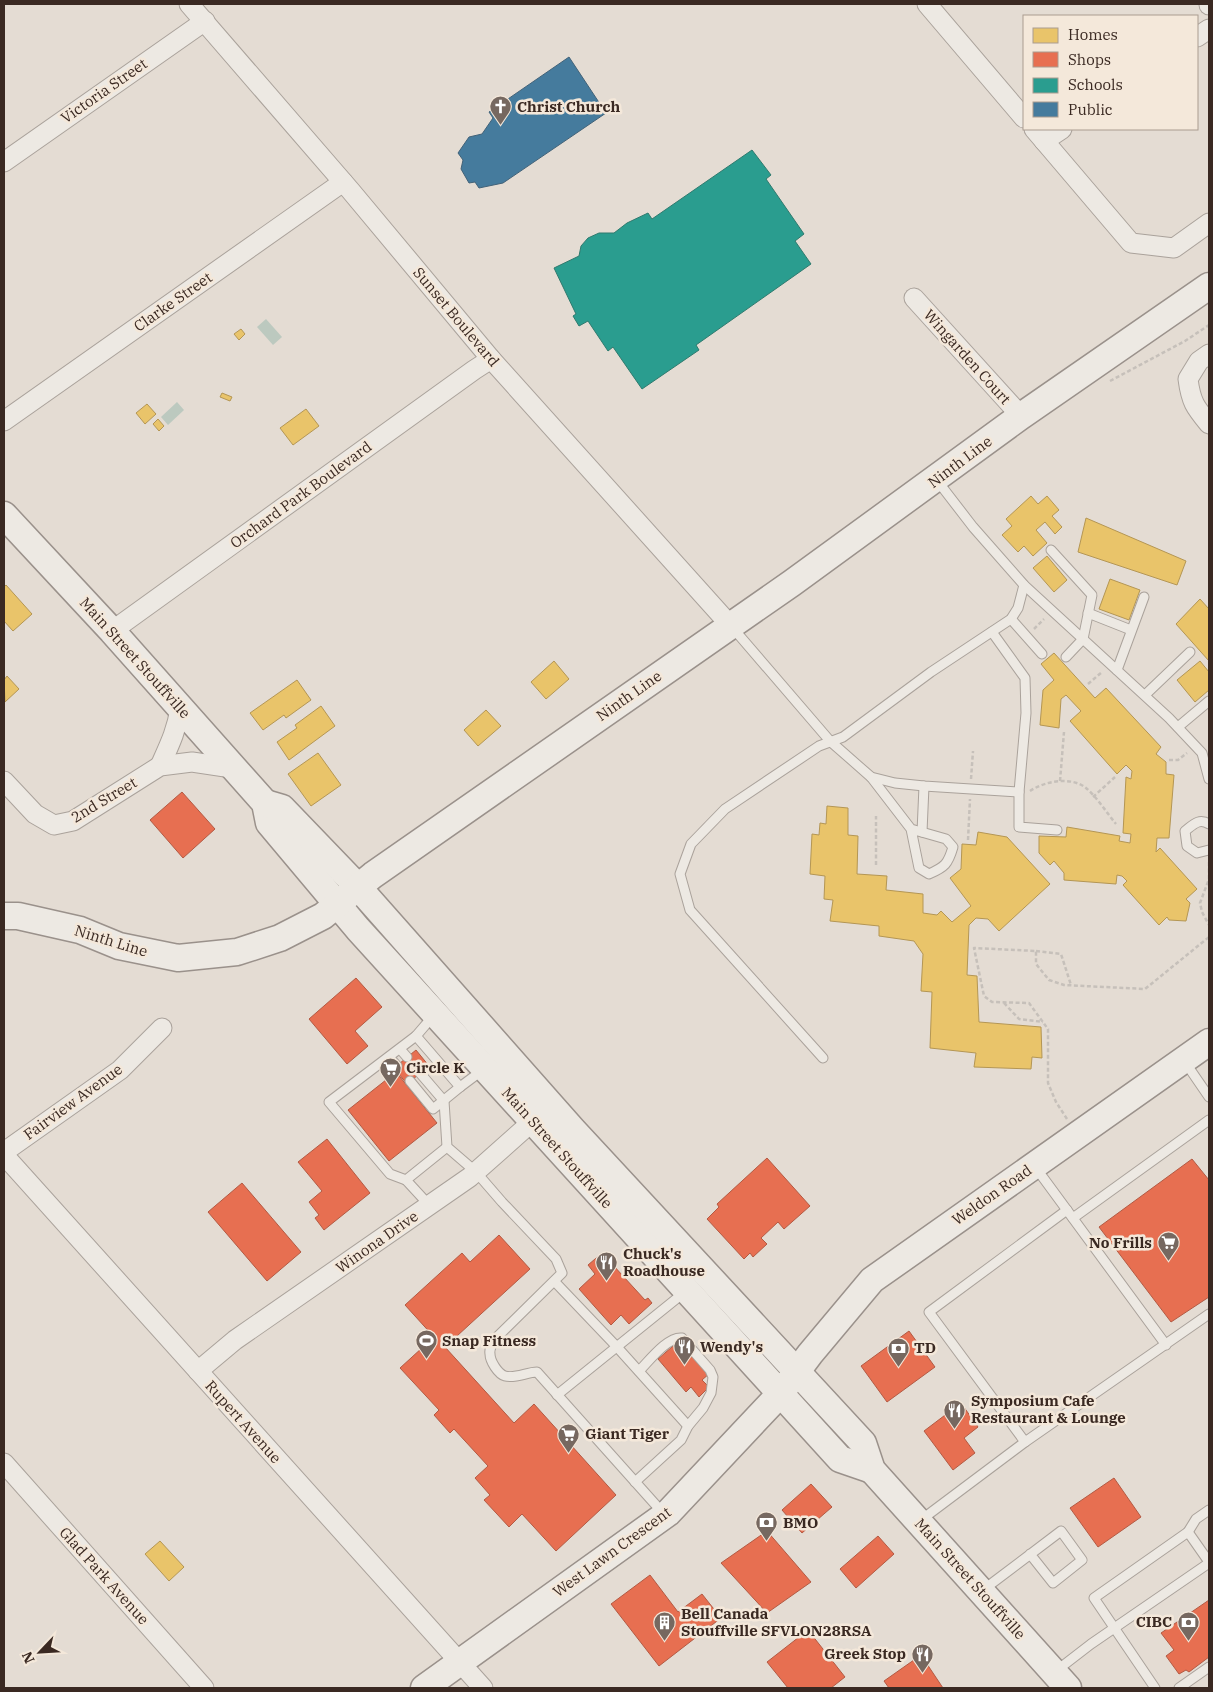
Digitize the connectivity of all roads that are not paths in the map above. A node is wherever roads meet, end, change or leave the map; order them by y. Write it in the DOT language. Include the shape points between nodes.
graph roads {
  1 [pos="189,4"];
  2 [pos="936,7"];
  3 [pos="205,21"];
  4 [pos="1209,29"];
  5 [pos="1198,36"];
  6 [pos="1023,117"];
  7 [pos="1058,130"];
  8 [pos="1039,135"];
  9 [pos="4,162"];
  10 [pos="343,182"];
  11 [pos="1209,223"];
  12 [pos="1209,286"];
  13 [pos="914,298"];
  14 [pos="1209,354"];
  15 [pos="491,359"];
  16 [pos="1021,416"];
  17 [pos="4,421"];
  18 [pos="1209,424"];
  19 [pos="936,479"];
  20 [pos="4,515"];
  21 [pos="1051,550"];
  22 [pos="1024,584"];
  23 [pos="1144,597"];
  24 [pos="1088,613"];
  25 [pos="1011,619"];
  26 [pos="730,625"];
  27 [pos="1131,630"];
  28 [pos="112,631"];
  29 [pos="992,632"];
  30 [pos="1083,639"];
  31 [pos="1190,652"];
  32 [pos="1042,654"];
  33 [pos="1066,657"];
  34 [pos="1114,667"];
  35 [pos="1145,695"];
  36 [pos="1209,701"];
  37 [pos="180,708"];
  38 [pos="1178,727"];
  39 [pos="830,741"];
  40 [pos="160,766"];
  41 [pos="232,768"];
  42 [pos="871,777"];
  43 [pos="1209,777"];
  44 [pos="4,780"];
  45 [pos="924,786"];
  46 [pos="1019,792"];
  47 [pos="264,804"];
  48 [pos="1209,824"];
  49 [pos="910,829"];
  50 [pos="1057,830"];
  51 [pos="922,832"];
  52 [pos="1209,850"];
  53 [pos="358,887"];
  54 [pos="337,903"];
  55 [pos="4,916"];
  56 [pos="436,1013"];
  57 [pos="162,1028"];
  58 [pos="416,1036"];
  59 [pos="1209,1042"];
  60 [pos="400,1048"];
  61 [pos="389,1057"];
  62 [pos="408,1057"];
  63 [pos="823,1058"];
  64 [pos="1184,1060"];
  65 [pos="397,1066"];
  66 [pos="484,1068"];
  67 [pos="420,1073"];
  68 [pos="410,1081"];
  69 [pos="460,1087"];
  70 [pos="1209,1097"];
  71 [pos="444,1100"];
  72 [pos="542,1113"];
  73 [pos="1209,1120"];
  74 [pos="447,1147"];
  75 [pos="4,1154"];
  76 [pos="1034,1165"];
  77 [pos="476,1172"];
  78 [pos="406,1180"];
  79 [pos="429,1205"];
  80 [pos="1070,1214"];
  81 [pos="555,1282"];
  82 [pos="686,1291"];
  83 [pos="1209,1314"];
  84 [pos="1166,1345"];
  85 [pos="617,1347"];
  86 [pos="639,1370"];
  87 [pos="198,1372"];
  88 [pos="796,1372"];
  89 [pos="780,1394"];
  90 [pos="557,1395"];
  91 [pos="688,1426"];
  92 [pos="1025,1442"];
  93 [pos="4,1462"];
  94 [pos="872,1470"];
  95 [pos="635,1482"];
  96 [pos="1209,1510"];
  97 [pos="665,1516"];
  98 [pos="918,1522"];
  99 [pos="1188,1532"];
  100 [pos="1030,1554"];
  101 [pos="1209,1562"];
  102 [pos="981,1591"];
  103 [pos="1114,1629"];
  104 [pos="460,1663"];
  105 [pos="1209,1667"];
  106 [pos="1061,1680"];
  107 [pos="204,1688"];
  108 [pos="424,1688"];
  109 [pos="482,1688"];
  110 [pos="1155,1688"];
  111 [pos="1179,1688"];
  1 -- 3 [label="street, Sunset Boulevard"];
  2 -- 6 [label="street"];
  3 -- 9 [label="street, Victoria Street"];
  3 -- 10 [label="street, Sunset Boulevard"];
  4 -- 5 [label="street"];
  7 -- 8 [label="street"];
  8 -- 11 [label="street" via="1131,243 1174,248"];
  10 -- 15 [label="street, Sunset Boulevard"];
  10 -- 17 [label="street, Clarke Street"];
  12 -- 16 [label="main road, Ninth Line"];
  13 -- 16 [label="street, Wingarden Court"];
  14 -- 18 [label="street" via="1199,361 1188,379 1192,401"];
  15 -- 26 [label="street, Sunset Boulevard"];
  15 -- 28 [label="street, Orchard Park Boulevard"];
  16 -- 19 [label="main road, Ninth Line"];
  19 -- 22 [label="lane" via="973,528"];
  19 -- 26 [label="main road, Ninth Line"];
  20 -- 28 [label="main road, Main Street Stouffville"];
  21 -- 24 [label="lane" via="1092,595"];
  22 -- 25 [label="lane" via="1018,608"];
  22 -- 30 [label="lane"];
  23 -- 27 [label="lane"];
  24 -- 27 [label="lane"];
  24 -- 30 [label="lane"];
  25 -- 29 [label="lane"];
  25 -- 32 [label="lane"];
  26 -- 39 [label="lane"];
  26 -- 53 [label="main road, Ninth Line"];
  27 -- 34 [label="lane"];
  28 -- 37 [label="main road, Main Street Stouffville"];
  29 -- 39 [label="lane" via="843,736"];
  29 -- 46 [label="lane" via="1025,678 1026,713"];
  30 -- 33 [label="lane"];
  30 -- 34 [label="lane"];
  31 -- 35 [label="lane"];
  34 -- 35 [label="lane"];
  35 -- 38 [label="lane"];
  36 -- 38 [label="lane"];
  37 -- 40 [label="street" via="178,725"];
  37 -- 41 [label="main road, Main Street Stouffville"];
  38 -- 43 [label="lane" via="1202,753"];
  39 -- 42 [label="lane"];
  39 -- 63 [label="lane" via="726,809 691,844 680,874 690,910"];
  40 -- 41 [label="street, 2nd Street" via="192,762"];
  40 -- 44 [label="street, 2nd Street" via="73,821 54,825 35,814"];
  41 -- 47 [label="main road, Main Street Stouffville"];
  42 -- 45 [label="lane"];
  42 -- 49 [label="lane"];
  45 -- 46 [label="lane"];
  45 -- 51 [label="lane"];
  46 -- 50 [label="lane" via="1019,827"];
  47 -- 53 [label="main road, Main Street Stouffville" via="282,808"];
  47 -- 54 [label="main road, Main Street Stouffville" via="269,823"];
  48 -- 52 [label="lane" via="1198,821 1185,831 1187,846 1197,853"];
  49 -- 51 [label="lane"];
  49 -- 51 [label="lane" via="919,868 929,874 949,861 953,847 946,839"];
  53 -- 54 [label="main road, Ninth Line"];
  53 -- 72 [label="main road, Main Street Stouffville"];
  54 -- 55 [label="main road, Ninth Line" via="323,916 280,938 237,952 178,958 119,946 80,930 18,916"];
  54 -- 56 [label="main road, Main Street Stouffville"];
  56 -- 58 [label="lane"];
  56 -- 66 [label="main road, Main Street Stouffville"];
  57 -- 75 [label="street, Fairview Avenue" via="120,1070"];
  58 -- 60 [label="lane"];
  58 -- 69 [label="lane"];
  59 -- 64 [label="main road, Weldon Road"];
  60 -- 61 [label="lane"];
  60 -- 62 [label="lane"];
  61 -- 65 [label="lane"];
  61 -- 78 [label="lane" via="329,1102 390,1174"];
  64 -- 70 [label="lane"];
  64 -- 76 [label="main road, Weldon Road"];
  66 -- 69 [label="lane"];
  66 -- 72 [label="main road, Main Street Stouffville"];
  67 -- 71 [label="lane"];
  68 -- 71 [label="lane" via="433,1109"];
  69 -- 71 [label="lane"];
  71 -- 74 [label="lane"];
  72 -- 77 [label="street, Winona Drive"];
  72 -- 82 [label="main road, Main Street Stouffville"];
  72 -- 88 [label="main road, Main Street Stouffville"];
  73 -- 80 [label="lane"];
  74 -- 77 [label="lane"];
  74 -- 78 [label="lane"];
  75 -- 87 [label="street, Rupert Avenue"];
  76 -- 80 [label="lane"];
  76 -- 88 [label="main road, Weldon Road" via="872,1280"];
  77 -- 79 [label="street, Winona Drive"];
  77 -- 81 [label="lane" via="556,1259 562,1273"];
  78 -- 79 [label="lane"];
  79 -- 87 [label="street, Winona Drive" via="235,1340"];
  80 -- 84 [label="lane"];
  80 -- 92 [label="lane" via="929,1312"];
  81 -- 85 [label="lane"];
  81 -- 90 [label="lane" via="495,1339 490,1347 490,1356 506,1376 537,1372"];
  82 -- 85 [label="lane"];
  82 -- 89 [label="main road, Main Street Stouffville"];
  83 -- 84 [label="lane"];
  84 -- 92 [label="lane"];
  85 -- 86 [label="lane"];
  85 -- 90 [label="lane"];
  86 -- 91 [label="lane"];
  86 -- 91 [label="lane" via="671,1340 682,1338 710,1370 713,1377 711,1393"];
  87 -- 104 [label="street, Rupert Avenue"];
  88 -- 89 [label="main road, Weldon Road"];
  88 -- 94 [label="main road, Main Street Stouffville" via="863,1443"];
  89 -- 94 [label="main road, Main Street Stouffville" via="840,1459"];
  89 -- 97 [label="main road, West Lawn Crescent"];
  90 -- 95 [label="lane"];
  91 -- 95 [label="lane" via="682,1440"];
  92 -- 98 [label="lane"];
  93 -- 107 [label="street, Glad Park Avenue"];
  94 -- 98 [label="main road, Main Street Stouffville"];
  95 -- 97 [label="lane"];
  96 -- 99 [label="lane" via="1196,1519"];
  97 -- 104 [label="main road, West Lawn Crescent"];
  98 -- 102 [label="main road, Main Street Stouffville"];
  99 -- 101 [label="lane"];
  99 -- 103 [label="lane" via="1094,1598"];
  100 -- 100 [label="lane" via="1061,1531 1082,1560 1052,1583"];
  100 -- 102 [label="lane"];
  101 -- 103 [label="lane"];
  102 -- 106 [label="main road, Main Street Stouffville"];
  103 -- 106 [label="lane"];
  103 -- 110 [label="lane"];
  104 -- 108 [label="main road, West Lawn Crescent"];
  104 -- 109 [label="street, Rupert Avenue"];
  105 -- 111 [label="lane"];
}
